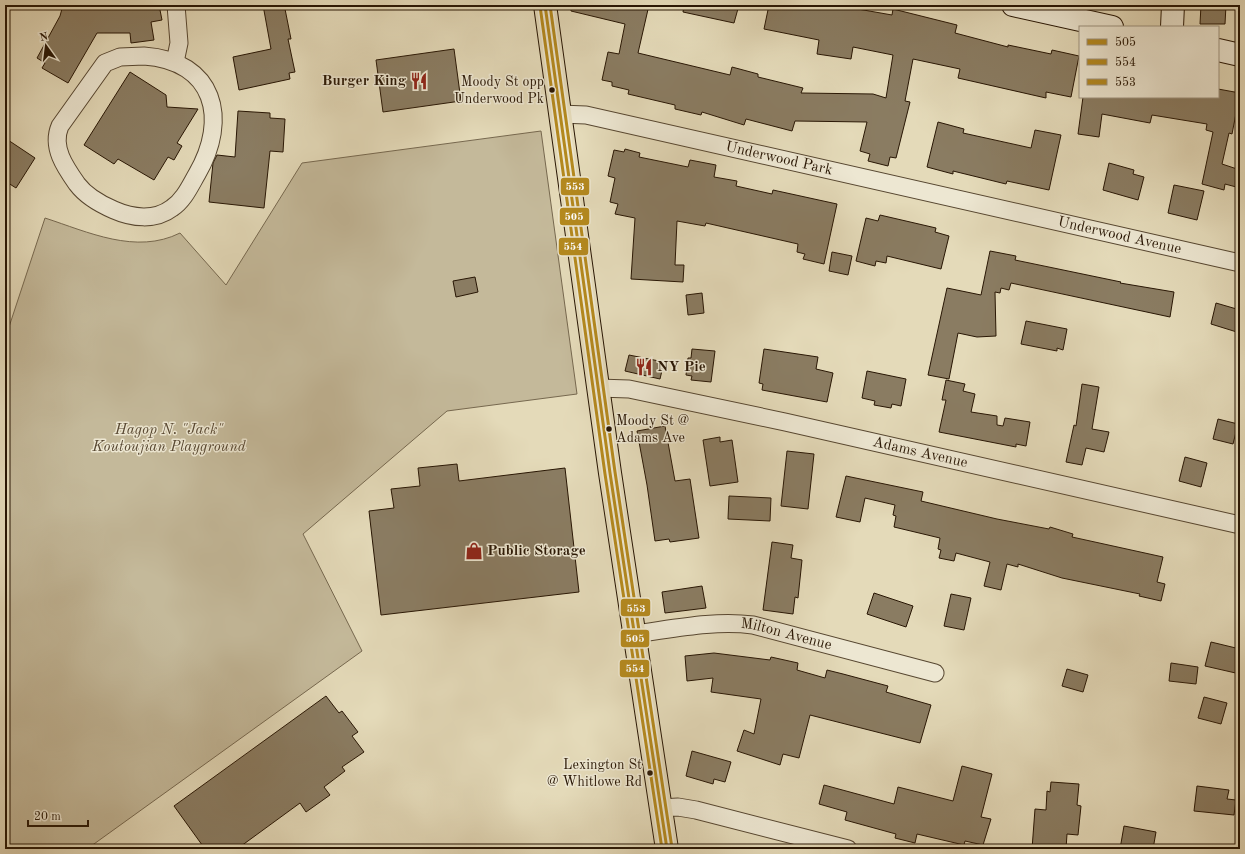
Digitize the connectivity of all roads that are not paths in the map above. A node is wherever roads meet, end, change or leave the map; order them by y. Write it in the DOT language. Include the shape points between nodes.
graph roads {
  1 [pos="176,5"];
  2 [pos="545,5"];
  3 [pos="1013,5"];
  4 [pos="1173,5"];
  5 [pos="1108,26"];
  6 [pos="1172,26"];
  7 [pos="1219,50"];
  8 [pos="1240,55"];
  9 [pos="175,62"];
  10 [pos="560,114"];
  11 [pos="998,209"];
  12 [pos="1240,263"];
  13 [pos="598,388"];
  14 [pos="1240,525"];
  15 [pos="634,634"];
  16 [pos="935,673"];
  17 [pos="660,808"];
  18 [pos="667,849"];
  19 [pos="848,849"];
  1 -- 9 [label="street" via="179,43"];
  2 -- 10 [label="main road"];
  3 -- 5 [label="street"];
  4 -- 6 [label="street"];
  7 -- 8 [label="street"];
  9 -- 9 [label="street" via="144,56 125,56 110,60 102,66 58,132 60,157 78,185 95,200 117,212 142,217 158,215 172,208 186,194 208,151 214,118 210,96 200,79"];
  10 -- 11 [label="street, Underwood Park" via="586,115"];
  10 -- 13 [label="main road"];
  11 -- 12 [label="street, Underwood Avenue"];
  13 -- 14 [label="street, Adams Avenue" via="629,389 785,422"];
  13 -- 15 [label="main road"];
  15 -- 16 [label="street, Milton Avenue" via="740,623"];
  15 -- 17 [label="main road"];
  17 -- 18 [label="main road"];
  17 -- 19 [label="street" via="687,808"];
}
